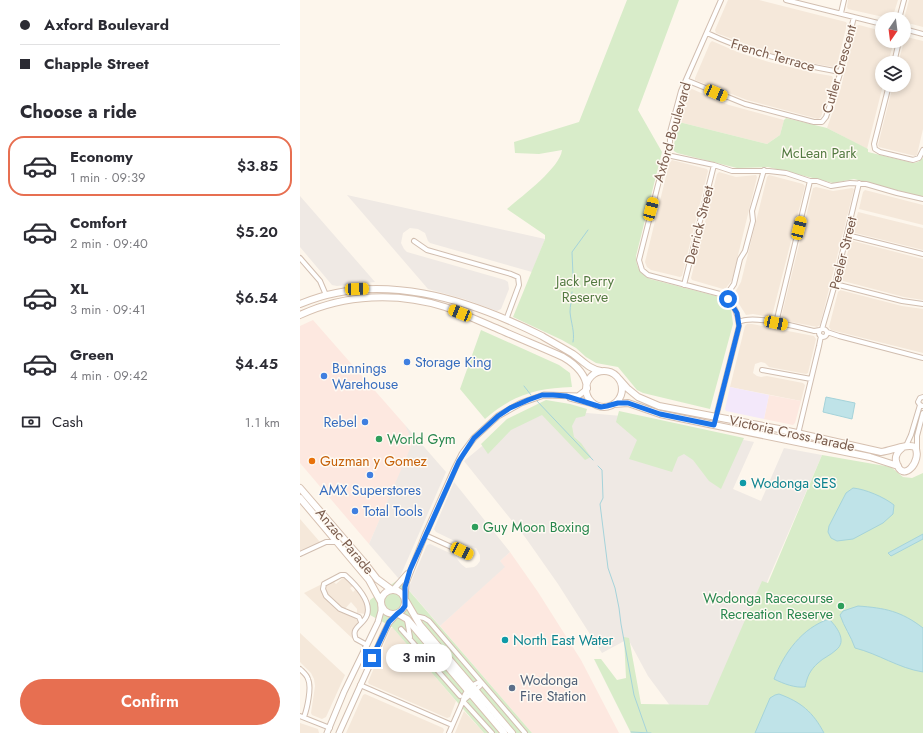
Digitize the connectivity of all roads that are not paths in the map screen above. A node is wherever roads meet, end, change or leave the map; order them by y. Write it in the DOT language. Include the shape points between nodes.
graph roads {
  1 [pos="721,0"];
  2 [pos="788,0"];
  3 [pos="844,0"];
  4 [pos="904,0"];
  5 [pos="901,12"];
  6 [pos="841,13"];
  7 [pos="854,17"];
  8 [pos="875,22"];
  9 [pos="911,31"];
  10 [pos="706,33"];
  11 [pos="923,34"];
  12 [pos="840,72"];
  13 [pos="686,80"];
  14 [pos="886,92"];
  15 [pos="923,150"];
  16 [pos="667,155"];
  17 [pos="714,165"];
  18 [pos="764,170"];
  19 [pos="810,181"];
  20 [pos="859,183"];
  21 [pos="923,199"];
  22 [pos="847,235"];
  23 [pos="414,241"];
  24 [pos="923,254"];
  25 [pos="300,258"];
  26 [pos="835,284"];
  27 [pos="684,285"];
  28 [pos="326,295"];
  29 [pos="725,297"];
  30 [pos="300,304"];
  31 [pos="923,304"];
  32 [pos="302,314"];
  33 [pos="506,320"];
  34 [pos="738,322"];
  35 [pos="776,323"];
  36 [pos="823,333"];
  37 [pos="923,358"];
  38 [pos="762,370"];
  39 [pos="601,371"];
  40 [pos="619,379"];
  41 [pos="811,379"];
  42 [pos="586,389"];
  43 [pos="566,396"];
  44 [pos="922,396"];
  45 [pos="594,404"];
  46 [pos="614,404"];
  47 [pos="921,405"];
  48 [pos="923,413"];
  49 [pos="716,417"];
  50 [pos="714,425"];
  51 [pos="779,429"];
  52 [pos="798,434"];
  53 [pos="777,438"];
  54 [pos="904,447"];
  55 [pos="920,451"];
  56 [pos="898,466"];
  57 [pos="300,488"];
  58 [pos="300,498"];
  59 [pos="327,532"];
  60 [pos="425,535"];
  61 [pos="336,542"];
  62 [pos="322,544"];
  63 [pos="300,554"];
  64 [pos="469,555"];
  65 [pos="410,570"];
  66 [pos="392,590"];
  67 [pos="406,600"];
  68 [pos="381,603"];
  69 [pos="397,614"];
  70 [pos="413,615"];
  71 [pos="406,618"];
  72 [pos="361,622"];
  73 [pos="402,629"];
  74 [pos="411,639"];
  75 [pos="367,645"];
  76 [pos="300,669"];
  77 [pos="461,678"];
  78 [pos="447,682"];
  79 [pos="481,682"];
  80 [pos="360,685"];
  81 [pos="471,690"];
  82 [pos="460,696"];
  83 [pos="463,701"];
  84 [pos="483,708"];
  85 [pos="504,708"];
  86 [pos="493,711"];
  87 [pos="302,717"];
  88 [pos="452,725"];
  89 [pos="328,730"];
  90 [pos="339,733"];
  91 [pos="448,733"];
  92 [pos="492,733"];
  93 [pos="504,733"];
  94 [pos="512,733"];
  95 [pos="525,733"];
  1 -- 10 [label="street, Axford Boulevard"];
  2 -- 6 [label="street"];
  3 -- 6 [label="street"];
  4 -- 5 [label="street"];
  6 -- 7 [label="street"];
  7 -- 8 [label="street"];
  7 -- 12 [label="street, Cutler Crescent"];
  9 -- 11 [label="street"];
  10 -- 12 [label="street, French Terrace" via="788,62"];
  10 -- 13 [label="street, Axford Boulevard"];
  12 -- 13 [label="street, Cutler Crescent" via="826,117 819,123 745,104"];
  13 -- 16 [label="street, Axford Boulevard" via="670,132"];
  14 -- 15 [label="street" via="875,149 913,160 919,158"];
  16 -- 17 [label="street"];
  16 -- 27 [label="street, Axford Boulevard" via="662,165 639,260 642,270 648,275"];
  17 -- 18 [label="street" via="736,171"];
  17 -- 27 [label="street, Derrick Street"];
  18 -- 19 [label="street"];
  18 -- 29 [label="street" via="752,211 753,222 745,251 740,259 734,284"];
  19 -- 20 [label="street" via="831,186"];
  19 -- 35 [label="street"];
  20 -- 21 [label="street"];
  20 -- 22 [label="street, Peeler Street"];
  22 -- 24 [label="street"];
  22 -- 26 [label="street, Peeler Street"];
  23 -- 33 [label="street" via="427,250 518,277 519,285"];
  25 -- 28 [label="street" via="320,281"];
  26 -- 31 [label="street"];
  26 -- 36 [label="street, Peeler Street"];
  27 -- 29 [label="street, Axford Boulevard"];
  28 -- 30 [label="main road"];
  28 -- 33 [label="main road" via="357,289 401,290 449,300"];
  29 -- 34 [label="street" via="734,306"];
  30 -- 32 [label="main road"];
  32 -- 42 [label="main road" via="328,304 369,297 424,302 446,308 563,357 580,371"];
  33 -- 39 [label="main road" via="569,351 592,368"];
  34 -- 35 [label="street" via="755,319"];
  34 -- 49 [label="street"];
  35 -- 36 [label="street"];
  36 -- 37 [label="street"];
  36 -- 41 [label="street, Peeler Street"];
  38 -- 41 [label="street"];
  39 -- 40 [label="main road" via="611,372"];
  39 -- 42 [label="main road" via="592,376"];
  40 -- 46 [label="main road" via="621,393"];
  40 -- 49 [label="main road, Victoria Cross Parade" via="647,402"];
  41 -- 52 [label="street, Peeler Street"];
  42 -- 43 [label="street" via="580,395"];
  42 -- 45 [label="main road" via="589,399"];
  43 -- 45 [label="street"];
  43 -- 60 [label="street" via="547,395 528,400 510,408 480,432 462,454"];
  44 -- 47 [label="street" via="919,400"];
  45 -- 46 [label="main road" via="602,407"];
  46 -- 50 [label="main road, Victoria Cross Parade" via="628,403 660,414"];
  47 -- 54 [label="street"];
  48 -- 55 [label="street" via="917,436"];
  49 -- 50 [label="main road"];
  49 -- 51 [label="main road, Victoria Cross Parade"];
  50 -- 53 [label="main road, Victoria Cross Parade"];
  51 -- 52 [label="main road, Victoria Cross Parade"];
  51 -- 53 [label="main road"];
  52 -- 54 [label="main road, Victoria Cross Parade" via="881,452"];
  53 -- 56 [label="main road, Victoria Cross Parade" via="870,457"];
  54 -- 55 [label="main road" via="912,446"];
  54 -- 56 [label="main road" via="897,453"];
  55 -- 56 [label="main road" via="922,460 916,470 904,471"];
  57 -- 66 [label="main road, Anzac Parade" via="377,579"];
  58 -- 59 [label="main road, Anzac Parade"];
  59 -- 61 [label="main road, Anzac Parade"];
  59 -- 62 [label="street" via="326,540"];
  60 -- 64 [label="street"];
  60 -- 65 [label="street"];
  61 -- 62 [label="street"];
  61 -- 68 [label="main road, Anzac Parade" via="371,583"];
  62 -- 63 [label="street"];
  65 -- 66 [label="street"];
  65 -- 67 [label="street" via="405,587"];
  66 -- 67 [label="main road" via="401,592"];
  66 -- 68 [label="main road" via="385,593"];
  67 -- 69 [label="main road" via="404,609"];
  67 -- 70 [label="main road"];
  68 -- 69 [label="main road" via="387,612"];
  68 -- 75 [label="street" via="379,619"];
  69 -- 71 [label="main road"];
  69 -- 80 [label="street" via="389,622"];
  70 -- 77 [label="main road"];
  70 -- 79 [label="street" via="429,621"];
  71 -- 74 [label="street"];
  71 -- 77 [label="main road"];
  72 -- 72 [label="street" via="367,615 368,603 347,577 341,576 324,584 326,596 340,609 359,617"];
  72 -- 75 [label="street" via="356,627 355,637"];
  73 -- 74 [label="street"];
  74 -- 78 [label="street"];
  75 -- 89 [label="street"];
  76 -- 87 [label="street" via="310,684 306,712"];
  77 -- 78 [label="street" via="457,683"];
  77 -- 81 [label="main road"];
  78 -- 82 [label="street"];
  79 -- 81 [label="street"];
  79 -- 85 [label="street"];
  80 -- 88 [label="street"];
  80 -- 90 [label="street"];
  81 -- 83 [label="street"];
  81 -- 84 [label="main road"];
  81 -- 86 [label="main road"];
  83 -- 88 [label="street"];
  83 -- 92 [label="street"];
  84 -- 86 [label="main road"];
  84 -- 93 [label="main road"];
  85 -- 86 [label="street"];
  85 -- 95 [label="street"];
  86 -- 94 [label="main road"];
  87 -- 89 [label="street"];
  88 -- 91 [label="street"];
}
